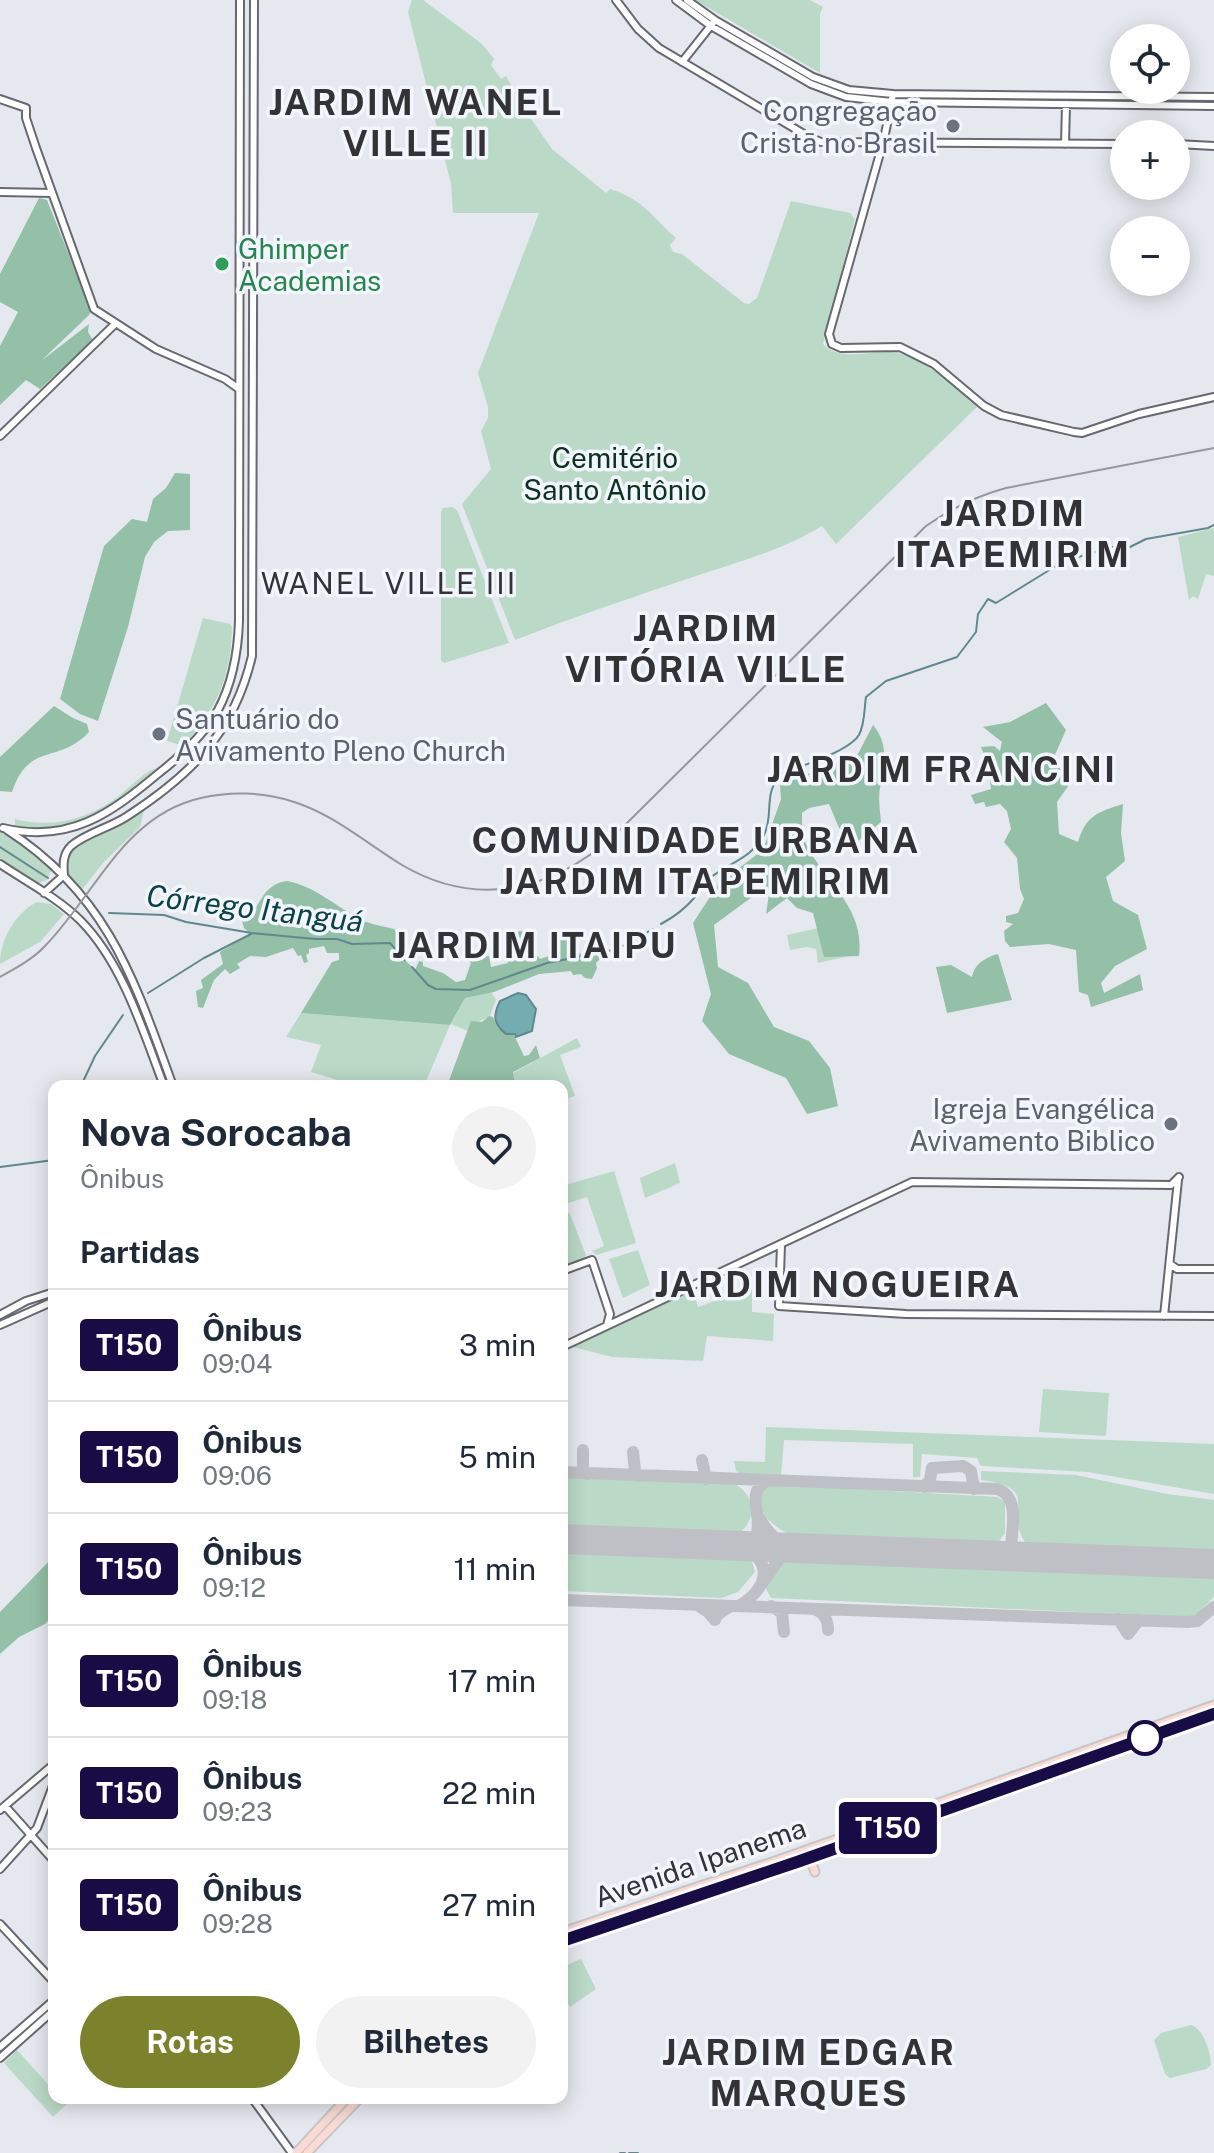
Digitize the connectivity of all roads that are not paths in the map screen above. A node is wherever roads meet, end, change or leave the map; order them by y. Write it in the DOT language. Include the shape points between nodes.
graph roads {
  1 [pos="240,0"];
  2 [pos="254,0"];
  3 [pos="616,0"];
  4 [pos="676,0"];
  5 [pos="687,0"];
  6 [pos="713,23"];
  7 [pos="682,62"];
  8 [pos="1214,97"];
  9 [pos="893,98"];
  10 [pos="0,100"];
  11 [pos="1066,104"];
  12 [pos="1214,106"];
  13 [pos="883,143"];
  14 [pos="1065,144"];
  15 [pos="1110,144"];
  16 [pos="1190,145"];
  17 [pos="1214,146"];
  18 [pos="48,181"];
  19 [pos="0,192"];
  20 [pos="36,193"];
  21 [pos="52,193"];
  22 [pos="98,313"];
  23 [pos="115,324"];
  24 [pos="104,335"];
  25 [pos="239,372"];
  26 [pos="225,379"];
  27 [pos="239,389"];
  28 [pos="1214,397"];
  29 [pos="239,399"];
  30 [pos="254,435"];
  31 [pos="0,436"];
  32 [pos="254,630"];
  33 [pos="238,639"];
  34 [pos="2,827"];
  35 [pos="0,864"];
  36 [pos="56,867"];
  37 [pos="64,875"];
  38 [pos="33,885"];
  39 [pos="52,886"];
  40 [pos="44,893"];
  41 [pos="103,922"];
  42 [pos="99,943"];
  43 [pos="162,1080"];
  44 [pos="171,1080"];
  45 [pos="1171,1185"];
  46 [pos="1177,1193"];
  47 [pos="781,1244"];
  48 [pos="1170,1264"];
  49 [pos="568,1269"];
  50 [pos="1214,1269"];
  51 [pos="48,1294"];
  52 [pos="48,1304"];
  53 [pos="610,1314"];
  54 [pos="0,1315"];
  55 [pos="1164,1316"];
  56 [pos="1214,1316"];
  57 [pos="622,1318"];
  58 [pos="0,1325"];
  59 [pos="607,1325"];
  60 [pos="568,1344"];
  61 [pos="1214,1705"];
  62 [pos="1214,1714"];
  63 [pos="48,1769"];
  64 [pos="48,1800"];
  65 [pos="2,1808"];
  66 [pos="32,1835"];
  67 [pos="48,1854"];
  68 [pos="813,1856"];
  69 [pos="0,1869"];
  70 [pos="815,1872"];
  71 [pos="0,1924"];
  72 [pos="568,1930"];
  73 [pos="568,1939"];
  74 [pos="48,1976"];
  75 [pos="48,2005"];
  76 [pos="48,2015"];
  77 [pos="0,2047"];
  78 [pos="0,2058"];
  79 [pos="257,2104"];
  80 [pos="341,2104"];
  81 [pos="354,2104"];
  82 [pos="294,2153"];
  83 [pos="307,2153"];
  1 -- 25 [label="street"];
  2 -- 30 [label="street"];
  3 -- 7 [label="street" via="647,39"];
  4 -- 6 [label="street"];
  5 -- 6 [label="street"];
  6 -- 7 [label="street"];
  6 -- 9 [label="street" via="829,92 868,102"];
  7 -- 13 [label="street" via="821,142"];
  8 -- 9 [label="street"];
  9 -- 11 [label="street"];
  9 -- 13 [label="street"];
  10 -- 18 [label="street" via="26,108"];
  11 -- 12 [label="street"];
  11 -- 14 [label="street"];
  13 -- 14 [label="street"];
  13 -- 28 [label="street" via="830,341 841,348 900,347 934,364 1001,415 1074,432"];
  14 -- 15 [label="street"];
  16 -- 17 [label="street"];
  18 -- 20 [label="street"];
  18 -- 21 [label="street"];
  19 -- 20 [label="street"];
  20 -- 21 [label="street"];
  21 -- 22 [label="street"];
  22 -- 23 [label="street"];
  22 -- 24 [label="street" via="106,327"];
  23 -- 24 [label="street"];
  23 -- 26 [label="street" via="156,349"];
  24 -- 31 [label="street"];
  25 -- 26 [label="street"];
  25 -- 27 [label="street"];
  26 -- 27 [label="street"];
  27 -- 29 [label="street"];
  29 -- 30 [label="street" via="243,433"];
  29 -- 33 [label="street"];
  30 -- 32 [label="street"];
  32 -- 33 [label="street"];
  32 -- 37 [label="street" via="238,704 216,740 150,800 71,846"];
  33 -- 34 [label="street" via="230,684 208,727 134,794 110,812 66,829 24,833"];
  34 -- 36 [label="street"];
  35 -- 38 [label="street"];
  36 -- 37 [label="street"];
  36 -- 39 [label="street"];
  37 -- 39 [label="street"];
  37 -- 41 [label="street"];
  38 -- 39 [label="street"];
  38 -- 40 [label="street"];
  39 -- 40 [label="street"];
  40 -- 42 [label="street"];
  41 -- 42 [label="street"];
  41 -- 44 [label="street"];
  42 -- 43 [label="street" via="130,997"];
  45 -- 46 [label="street"];
  45 -- 46 [label="street" via="1179,1177"];
  45 -- 47 [label="street" via="916,1182"];
  46 -- 48 [label="street"];
  47 -- 55 [label="street" via="779,1306 906,1314"];
  47 -- 57 [label="street"];
  48 -- 50 [label="street" via="1177,1269"];
  48 -- 55 [label="street"];
  49 -- 53 [label="street" via="592,1260"];
  51 -- 54 [label="street"];
  52 -- 58 [label="street"];
  53 -- 57 [label="street"];
  53 -- 59 [label="street"];
  55 -- 56 [label="street"];
  57 -- 59 [label="street"];
  59 -- 60 [label="street"];
  61 -- 72 [label="main road, Avenida Ipanema"];
  62 -- 68 [label="main road, Avenida Ipanema"];
  63 -- 65 [label="street"];
  64 -- 66 [label="street"];
  65 -- 66 [label="street"];
  66 -- 67 [label="street"];
  66 -- 69 [label="street"];
  68 -- 70 [label="main road"];
  68 -- 73 [label="main road, Avenida Ipanema"];
  71 -- 74 [label="street"];
  75 -- 77 [label="street"];
  76 -- 78 [label="street"];
  79 -- 82 [label="street"];
  80 -- 82 [label="main road"];
  81 -- 83 [label="main road"];
}
